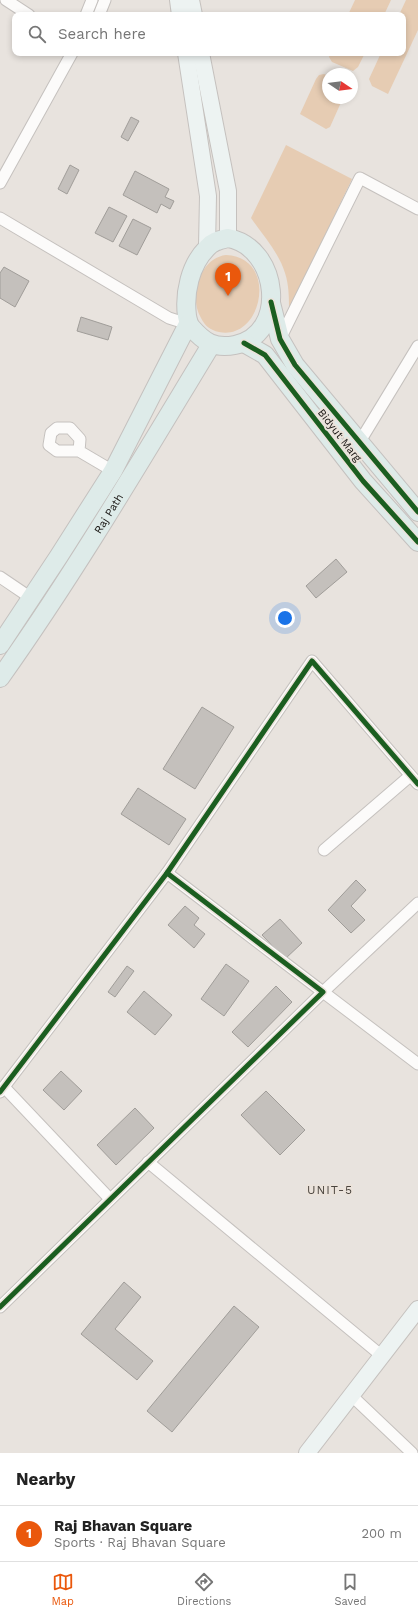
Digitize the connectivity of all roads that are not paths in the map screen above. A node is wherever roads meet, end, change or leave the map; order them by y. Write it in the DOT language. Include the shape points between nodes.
graph roads {
  1 [pos="6,0"];
  2 [pos="92,0"];
  3 [pos="105,0"];
  4 [pos="178,0"];
  5 [pos="190,0"];
  6 [pos="24,12"];
  7 [pos="87,12"];
  8 [pos="100,12"];
  9 [pos="180,12"];
  10 [pos="193,12"];
  11 [pos="70,56"];
  12 [pos="186,56"];
  13 [pos="202,56"];
  14 [pos="0,183"];
  15 [pos="418,209"];
  16 [pos="0,218"];
  17 [pos="228,238"];
  18 [pos="207,247"];
  19 [pos="185,301"];
  20 [pos="271,302"];
  21 [pos="170,318"];
  22 [pos="188,324"];
  23 [pos="280,339"];
  24 [pos="244,343"];
  25 [pos="211,345"];
  26 [pos="418,346"];
  27 [pos="359,443"];
  28 [pos="79,451"];
  29 [pos="113,471"];
  30 [pos="418,512"];
  31 [pos="418,542"];
  32 [pos="0,577"];
  33 [pos="31,598"];
  34 [pos="0,645"];
  35 [pos="0,678"];
  36 [pos="410,776"];
  37 [pos="418,784"];
  38 [pos="324,850"];
  39 [pos="167,873"];
  40 [pos="418,903"];
  41 [pos="323,992"];
  42 [pos="418,1064"];
  43 [pos="2,1090"];
  44 [pos="148,1162"];
  45 [pos="110,1199"];
  46 [pos="0,1307"];
  47 [pos="418,1310"];
  48 [pos="382,1356"];
  49 [pos="352,1396"];
  50 [pos="308,1453"];
  51 [pos="412,1453"];
  1 -- 6 [label="street"];
  2 -- 7 [label="street"];
  3 -- 8 [label="street"];
  4 -- 9 [label="street"];
  5 -- 10 [label="street"];
  11 -- 14 [label="street"];
  12 -- 18 [label="street" via="208,196"];
  13 -- 17 [label="street" via="228,191"];
  15 -- 23 [label="street" via="360,178"];
  16 -- 21 [label="street"];
  17 -- 18 [label="main road"];
  17 -- 20 [label="main road" via="239,240 252,248 260,259 271,284"];
  18 -- 19 [label="main road" via="198,258 188,284"];
  19 -- 21 [label="street"];
  19 -- 22 [label="main road"];
  20 -- 23 [label="main road, Bidyut Marg"];
  20 -- 24 [label="main road" via="266,320 254,337"];
  21 -- 22 [label="street"];
  22 -- 25 [label="main road"];
  22 -- 29 [label="main road, Raj Path"];
  23 -- 27 [label="main road, Bidyut Marg" via="295,365"];
  24 -- 25 [label="main road" via="227,347"];
  24 -- 31 [label="main road, Bidyut Marg" via="265,355 363,481"];
  25 -- 35 [label="main road, Raj Path" via="84,553"];
  26 -- 27 [label="street"];
  27 -- 30 [label="main road, Bidyut Marg"];
  28 -- 29 [label="street"];
  29 -- 33 [label="main road, Raj Path"];
  32 -- 33 [label="street"];
  33 -- 34 [label="main road, Raj Path"];
  36 -- 37 [label="street"];
  36 -- 38 [label="street"];
  36 -- 39 [label="street" via="312,661"];
  39 -- 41 [label="street"];
  39 -- 43 [label="street"];
  40 -- 41 [label="street"];
  41 -- 42 [label="street"];
  41 -- 44 [label="street"];
  43 -- 45 [label="street"];
  44 -- 45 [label="street"];
  44 -- 48 [label="street"];
  45 -- 46 [label="street"];
  47 -- 48 [label="street"];
  48 -- 49 [label="street"];
  49 -- 50 [label="street"];
  49 -- 51 [label="street"];
}
